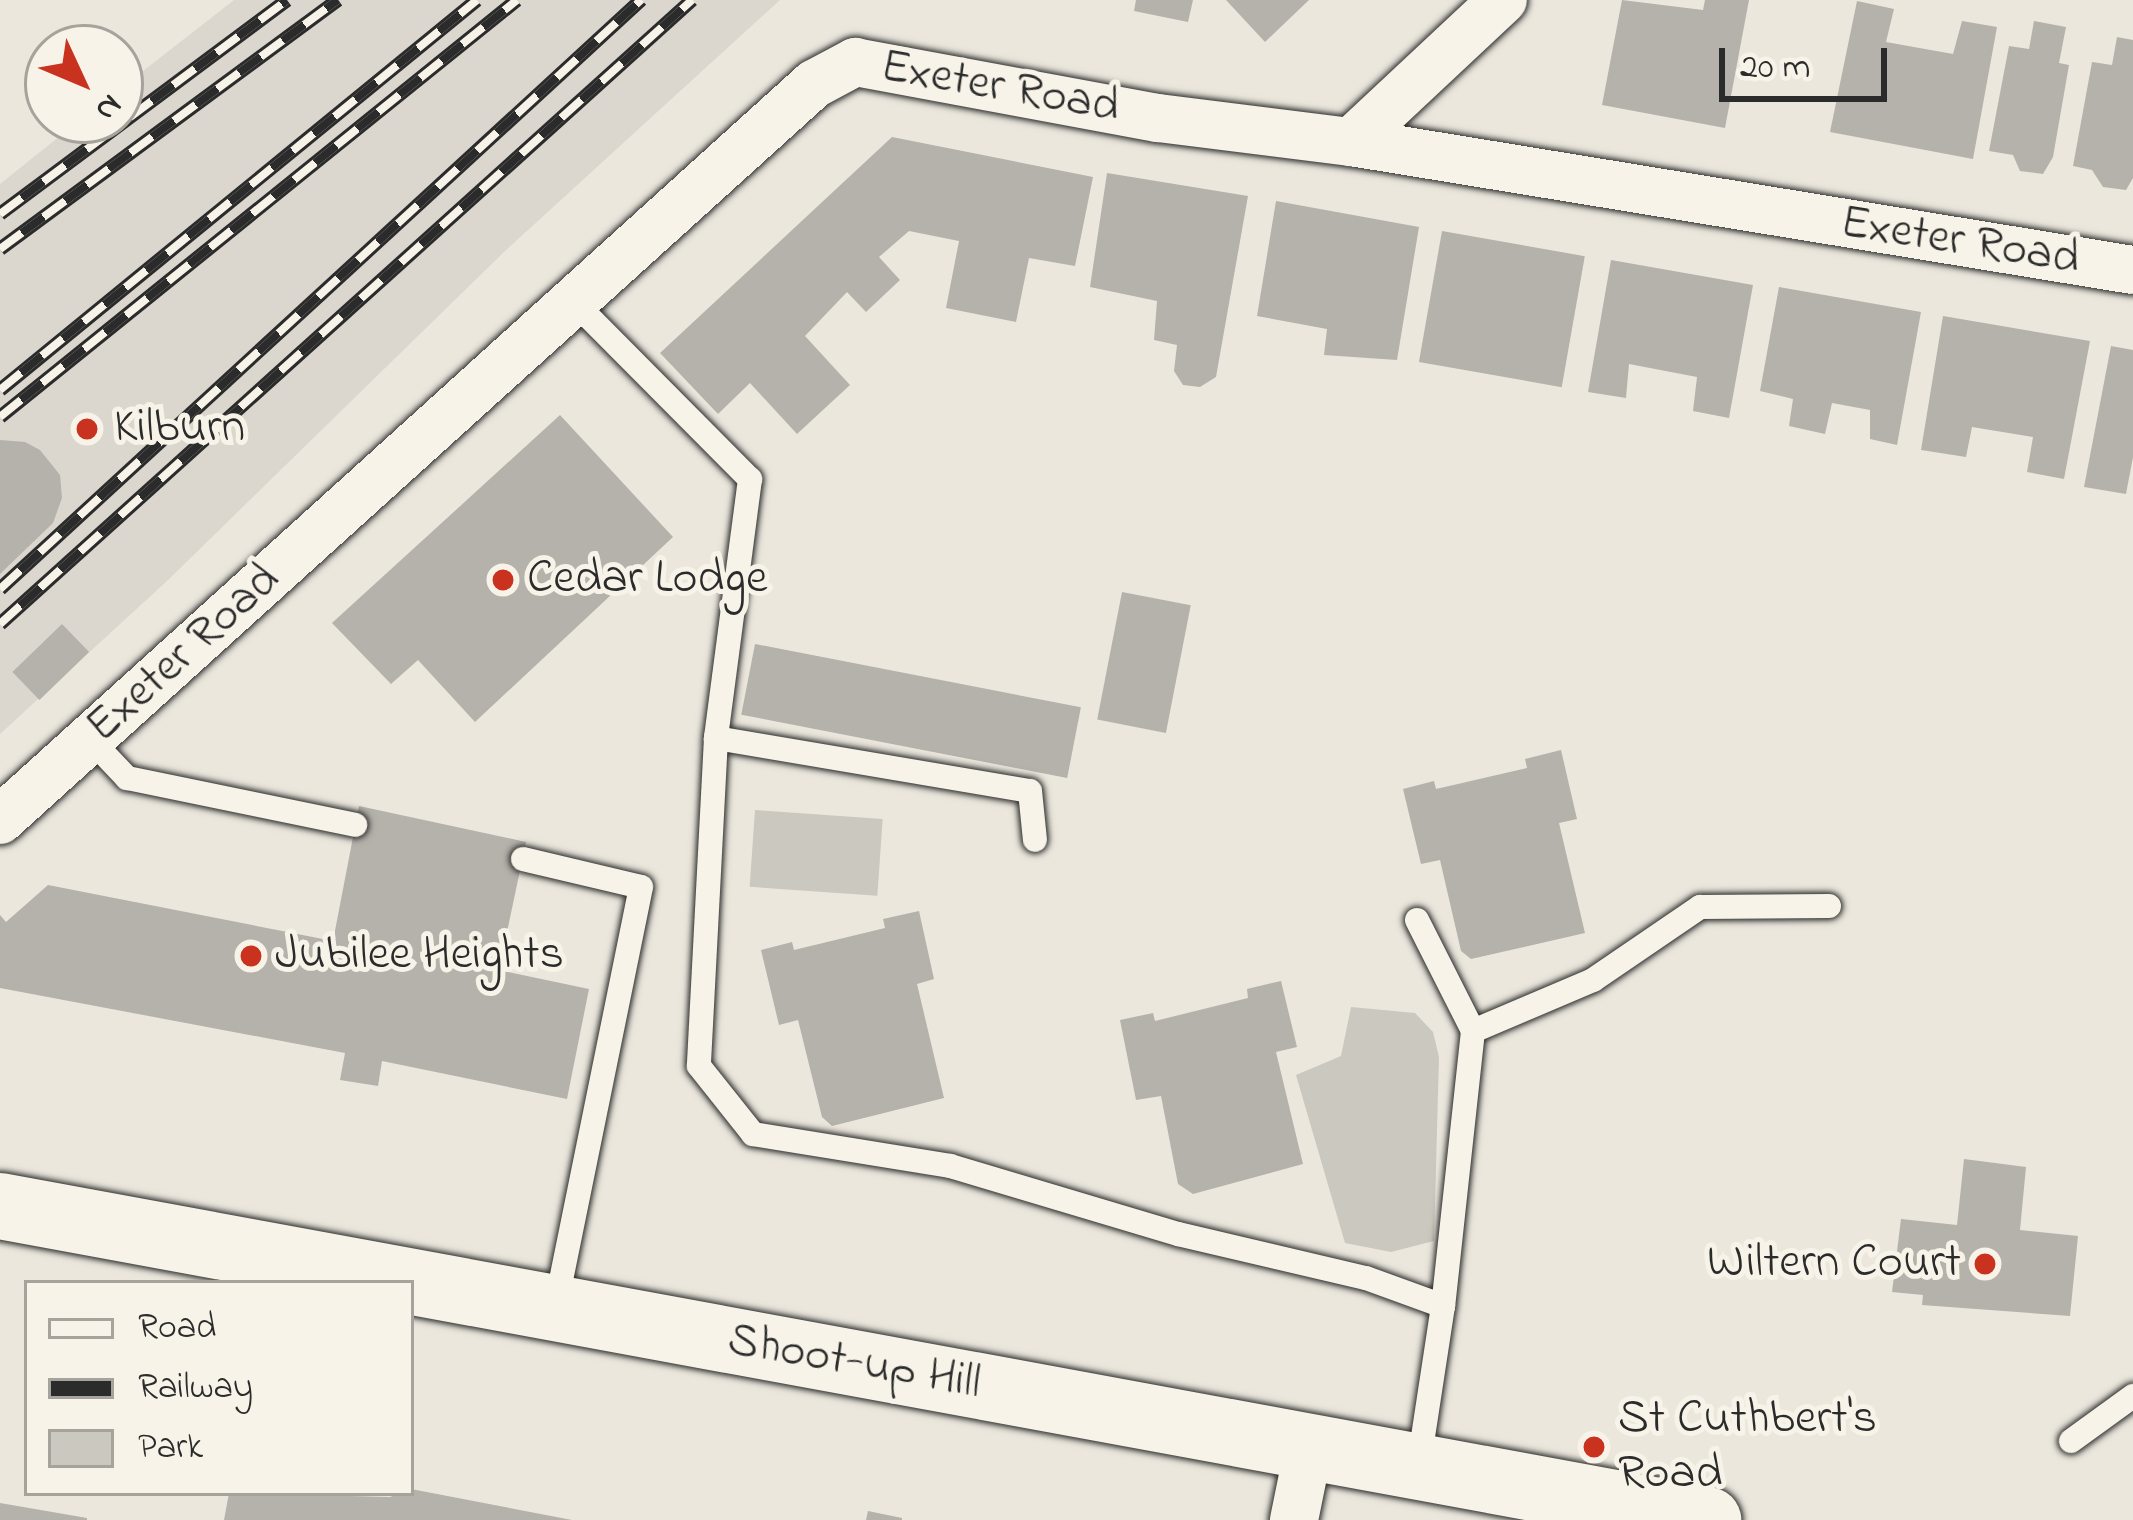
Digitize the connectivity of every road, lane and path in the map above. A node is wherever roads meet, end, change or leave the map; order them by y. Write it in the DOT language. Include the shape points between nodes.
graph roads {
  1 [pos="1503,0"];
  2 [pos="1351,142"];
  3 [pos="2133,270"];
  4 [pos="574,302"];
  5 [pos="716,738"];
  6 [pos="90,739"];
  7 [pos="0,820"];
  8 [pos="355,825"];
  9 [pos="1035,840"];
  10 [pos="523,859"];
  11 [pos="1829,906"];
  12 [pos="1418,920"];
  13 [pos="1473,1031"];
  14 [pos="0,1206"];
  15 [pos="407,1280"];
  16 [pos="414,1281"];
  17 [pos="1443,1306"];
  18 [pos="555,1307"];
  19 [pos="2133,1396"];
  20 [pos="2071,1441"];
  21 [pos="1309,1447"];
  22 [pos="1418,1470"];
  23 [pos="1294,1520"];
  24 [pos="1708,1520"];
  1 -- 2 [label="street"];
  2 -- 3 [label="street, Exeter Road"];
  2 -- 4 [label="street, Exeter Road" via="1158,118 855,62 814,84"];
  4 -- 5 [label="lane" via="750,478"];
  4 -- 6 [label="street, Exeter Road"];
  5 -- 9 [label="lane" via="1030,790"];
  5 -- 17 [label="lane" via="699,1066 752,1134 950,1166"];
  6 -- 7 [label="street, Exeter Road"];
  6 -- 8 [label="lane" via="127,778"];
  10 -- 18 [label="lane" via="641,887"];
  11 -- 13 [label="lane" via="1700,907 1593,980"];
  12 -- 13 [label="lane"];
  13 -- 17 [label="lane"];
  14 -- 15 [label="main road, Shoot-up Hill"];
  16 -- 18 [label="main road, Shoot-up Hill"];
  17 -- 22 [label="lane"];
  18 -- 21 [label="main road, Shoot-up Hill"];
  19 -- 20 [label="lane"];
  21 -- 22 [label="main road, Shoot-up Hill"];
  21 -- 23 [label="street"];
  22 -- 24 [label="main road, Shoot-up Hill"];
}
